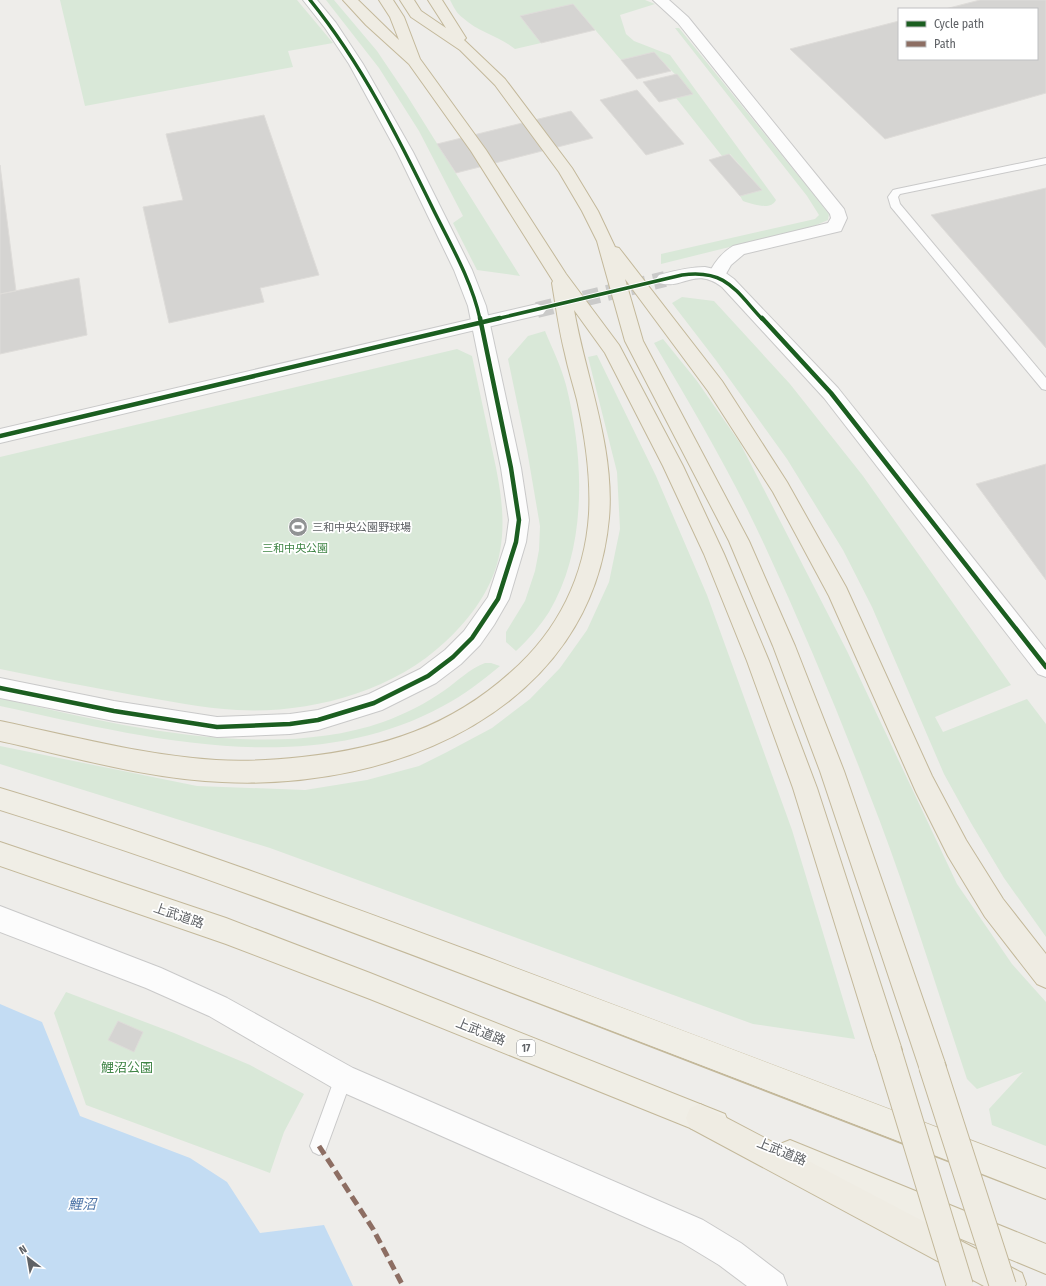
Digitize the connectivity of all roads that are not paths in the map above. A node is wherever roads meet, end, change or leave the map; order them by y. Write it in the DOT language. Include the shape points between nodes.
graph roads {
  1 [pos="310,0"];
  2 [pos="350,0"];
  3 [pos="386,0"];
  4 [pos="407,0"];
  5 [pos="435,0"];
  6 [pos="660,0"];
  7 [pos="465,47"];
  8 [pos="414,61"];
  9 [pos="1046,161"];
  10 [pos="605,241"];
  11 [pos="717,275"];
  12 [pos="560,278"];
  13 [pos="665,279"];
  14 [pos="537,310"];
  15 [pos="482,324"];
  16 [pos="1046,386"];
  17 [pos="0,436"];
  18 [pos="1046,667"];
  19 [pos="0,688"];
  20 [pos="0,731"];
  21 [pos="0,799"];
  22 [pos="0,854"];
  23 [pos="0,919"];
  24 [pos="1046,975"];
  25 [pos="343,1078"];
  26 [pos="700,1118"];
  27 [pos="319,1146"];
  28 [pos="1046,1184"];
  29 [pos="1046,1258"];
  30 [pos="772,1286"];
  31 [pos="960,1286"];
  32 [pos="1003,1286"];
  33 [pos="1013,1286"];
  1 -- 15 [label="street" via="356,64 405,152 463,270"];
  2 -- 8 [label="highway"];
  3 -- 8 [label="highway" via="397,17"];
  4 -- 7 [label="highway" via="416,14"];
  5 -- 7 [label="highway"];
  6 -- 11 [label="street" via="683,20 838,213 839,218 835,227 738,250 727,258"];
  7 -- 10 [label="highway" via="500,82 566,170"];
  8 -- 12 [label="highway" via="478,150"];
  9 -- 16 [label="lane" via="897,192 893,197 895,205"];
  10 -- 24 [label="highway" via="715,386 780,487 838,593 924,784 957,848 994,908"];
  10 -- 32 [label="highway, bridge" via="634,341 739,542 784,646 832,771"];
  11 -- 13 [label="street" via="697,273"];
  11 -- 18 [label="street" via="728,283 831,393"];
  12 -- 20 [label="highway" via="572,348 587,405 598,466 600,517 584,589 570,619 551,646 508,691 445,731 410,746 376,757 305,768 248,772 215,771 154,763"];
  12 -- 31 [label="highway, bridge" via="613,350 673,466 714,554 758,661 805,788"];
  14 -- 15 [label="street"];
  15 -- 17 [label="street"];
  15 -- 19 [label="street" via="519,520 516,542 498,599 472,638 447,662 428,676 374,704 318,720 259,726 217,727 172,721"];
  21 -- 28 [label="highway" via="260,885 732,1062"];
  22 -- 26 [label="highway, 上武道路 / 17" via="234,934"];
  23 -- 25 [label="street" via="152,977 218,1007"];
  25 -- 27 [label="lane"];
  25 -- 30 [label="street" via="692,1232 730,1254"];
  26 -- 29 [label="highway, 上武道路 / 17"];
  26 -- 33 [label="highway"];
}
